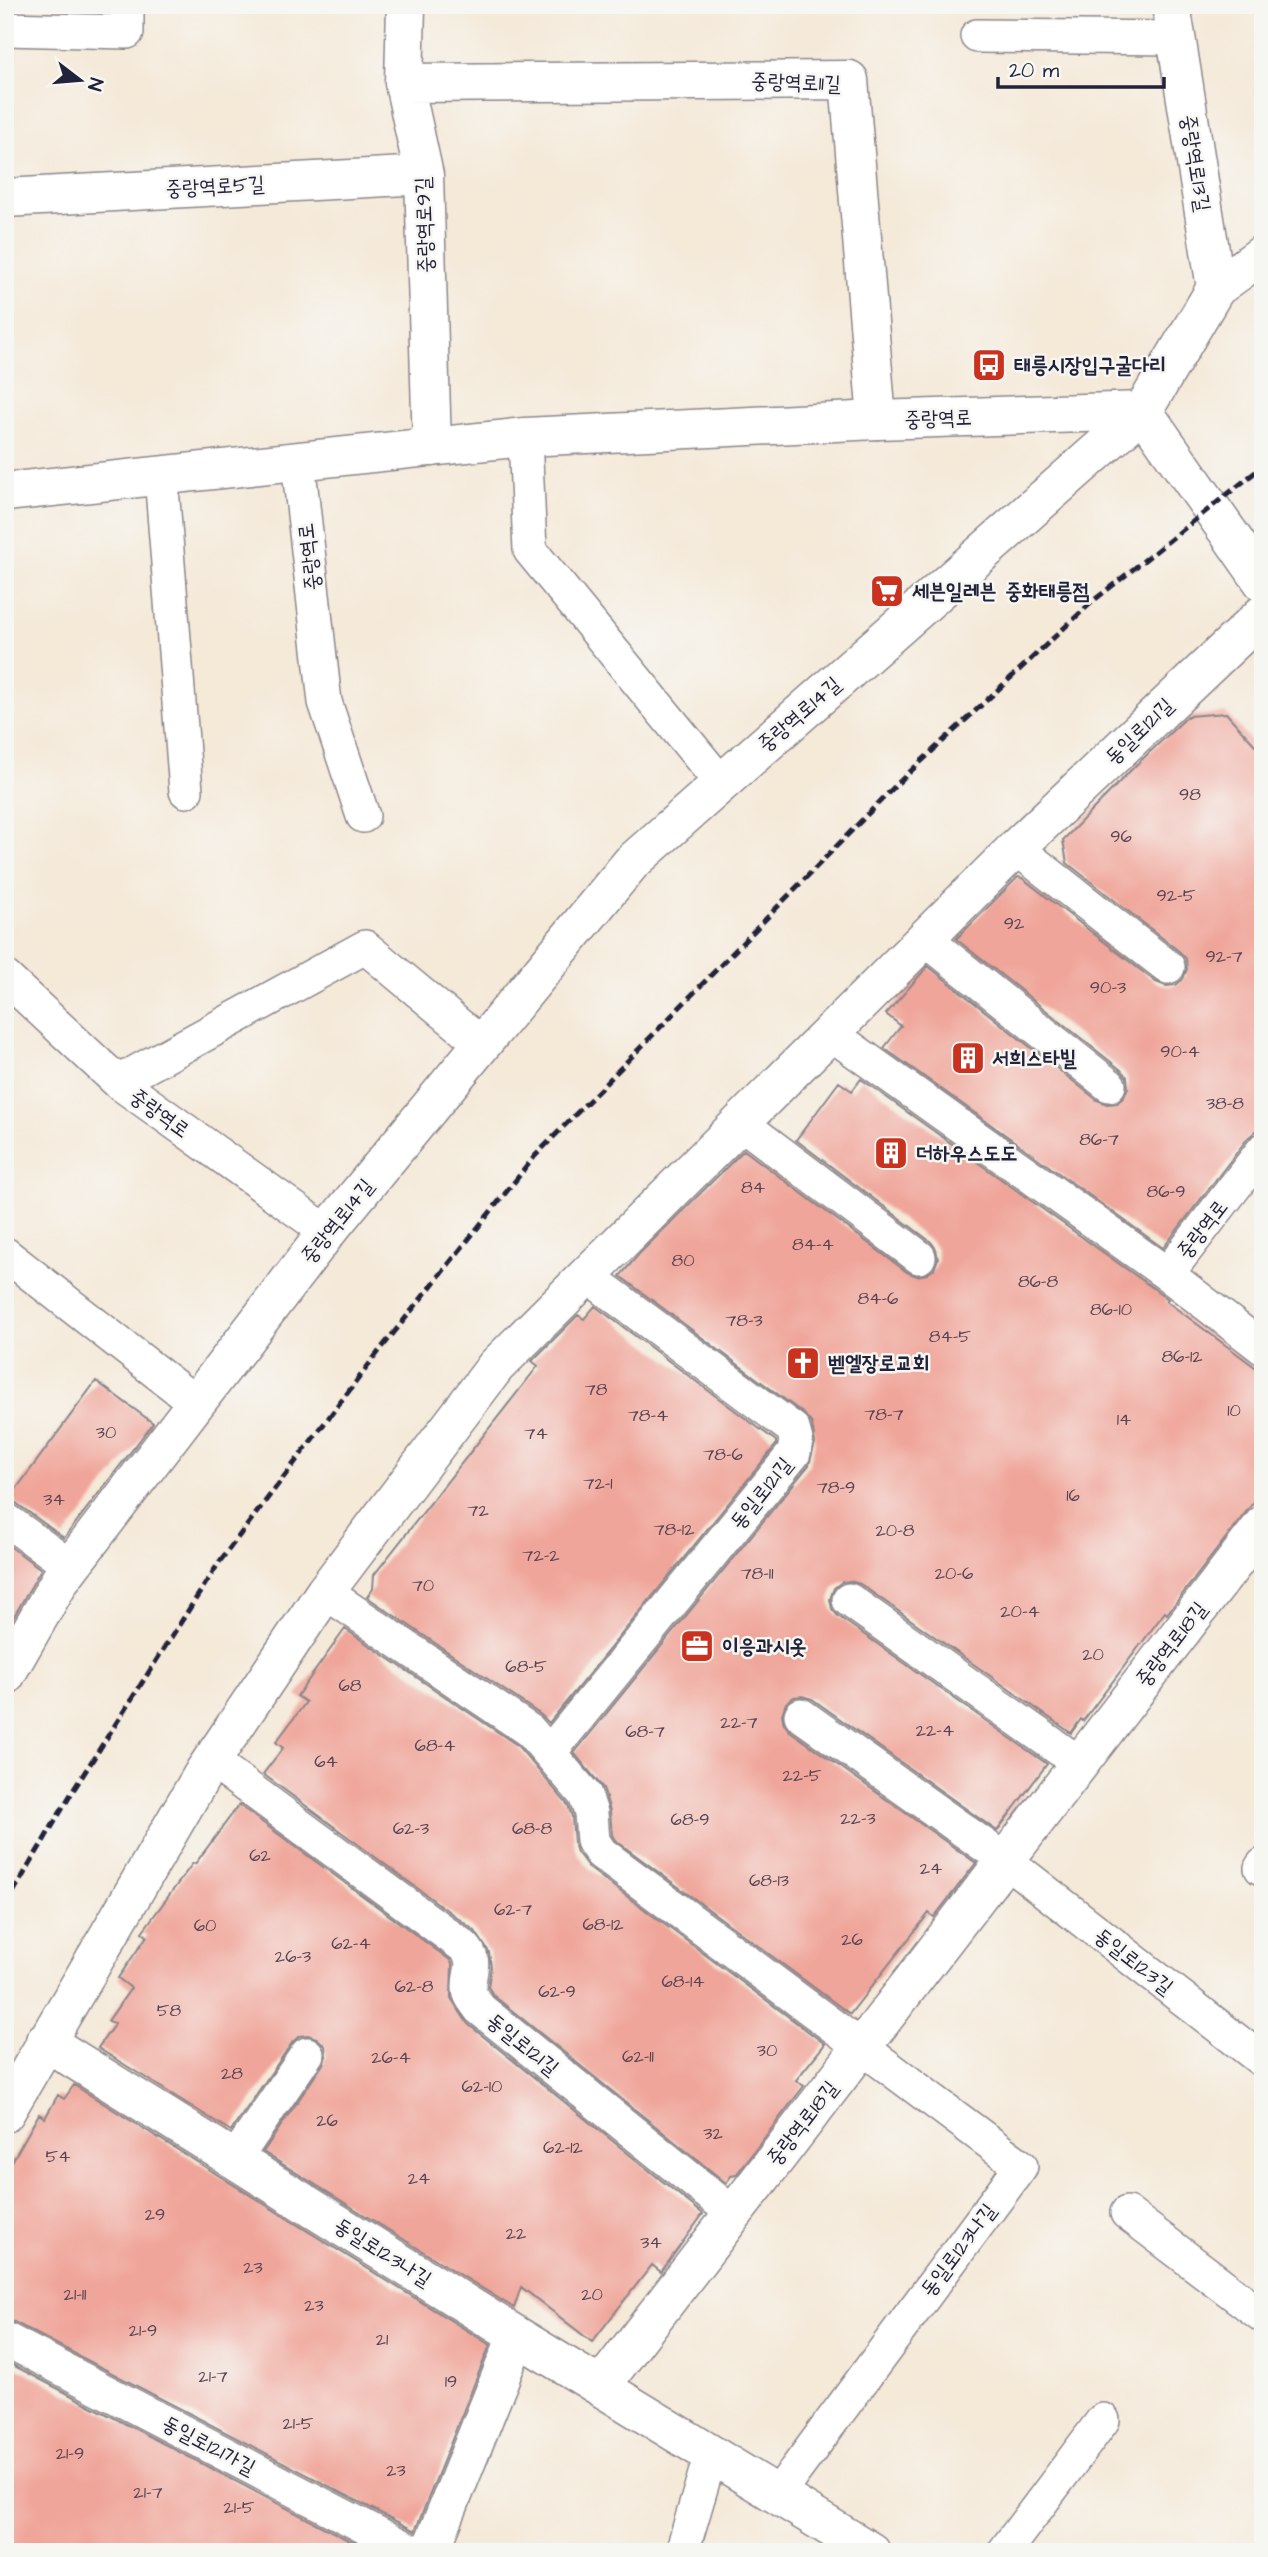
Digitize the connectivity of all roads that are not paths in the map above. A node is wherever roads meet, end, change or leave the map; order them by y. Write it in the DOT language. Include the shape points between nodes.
graph roads {
  1 [pos="127,5"];
  2 [pos="406,5"];
  3 [pos="1173,22"];
  4 [pos="5,29"];
  5 [pos="977,36"];
  6 [pos="404,83"];
  7 [pos="424,174"];
  8 [pos="5,198"];
  9 [pos="1263,254"];
  10 [pos="1216,288"];
  11 [pos="1143,411"];
  12 [pos="877,420"];
  13 [pos="525,437"];
  14 [pos="432,447"];
  15 [pos="298,461"];
  16 [pos="161,475"];
  17 [pos="5,492"];
  18 [pos="1263,582"];
  19 [pos="1263,614"];
  20 [pos="721,782"];
  21 [pos="186,791"];
  22 [pos="363,816"];
  23 [pos="1016,848"];
  24 [pos="925,939"];
  25 [pos="1168,967"];
  26 [pos="5,977"];
  27 [pos="830,1033"];
  28 [pos="483,1045"];
  29 [pos="118,1082"];
  30 [pos="1109,1085"];
  31 [pos="741,1123"];
  32 [pos="1263,1150"];
  33 [pos="327,1233"];
  34 [pos="5,1255"];
  35 [pos="919,1257"];
  36 [pos="1167,1274"];
  37 [pos="586,1275"];
  38 [pos="1263,1348"];
  39 [pos="196,1403"];
  40 [pos="5,1519"];
  41 [pos="1263,1525"];
  42 [pos="71,1567"];
  43 [pos="325,1592"];
  44 [pos="849,1600"];
  45 [pos="5,1676"];
  46 [pos="801,1715"];
  47 [pos="549,1753"];
  48 [pos="212,1761"];
  49 [pos="1079,1763"];
  50 [pos="1005,1860"];
  51 [pos="45,2041"];
  52 [pos="862,2046"];
  53 [pos="307,2054"];
  54 [pos="1263,2061"];
  55 [pos="5,2113"];
  56 [pos="235,2159"];
  57 [pos="733,2213"];
  58 [pos="1127,2213"];
  59 [pos="1263,2316"];
  60 [pos="517,2336"];
  61 [pos="5,2339"];
  62 [pos="601,2386"];
  63 [pos="1103,2420"];
  64 [pos="711,2454"];
  65 [pos="777,2495"];
  66 [pos="413,2552"];
  67 [pos="430,2552"];
  68 [pos="682,2552"];
  69 [pos="871,2552"];
  70 [pos="1004,2552"];
  1 -- 4 [label="lane" via="127,32"];
  2 -- 6 [label="street, 중랑역로9길"];
  3 -- 5 [label="lane, 중랑역로13길"];
  3 -- 10 [label="street, 중랑역로13길"];
  6 -- 7 [label="street, 중랑역로9길"];
  6 -- 12 [label="street, 중랑역로11길" via="849,80"];
  7 -- 8 [label="street, 중랑역로5길"];
  7 -- 14 [label="street, 중랑역로9길"];
  9 -- 10 [label="street"];
  10 -- 11 [label="street, 중랑역로14길"];
  11 -- 12 [label="street, 중랑역로"];
  11 -- 18 [label="street"];
  11 -- 20 [label="street, 중랑역로14길"];
  12 -- 13 [label="street, 중랑역로"];
  13 -- 14 [label="street, 중랑역로"];
  13 -- 20 [label="lane" via="530,550"];
  14 -- 15 [label="street, 중랑역로"];
  15 -- 16 [label="street, 중랑역로"];
  15 -- 22 [label="lane, 중랑역로" via="326,702"];
  16 -- 17 [label="street, 중랑역로"];
  16 -- 21 [label="lane"];
  19 -- 23 [label="street, 동일로121길"];
  20 -- 28 [label="street, 중랑역로14길" via="631,863"];
  23 -- 24 [label="street, 동일로121길"];
  23 -- 25 [label="lane"];
  24 -- 27 [label="street, 동일로121길"];
  24 -- 30 [label="lane"];
  26 -- 29 [label="lane, 중랑역로"];
  27 -- 31 [label="street, 동일로121길"];
  27 -- 36 [label="lane"];
  28 -- 29 [label="lane" via="365,947"];
  28 -- 33 [label="street, 중랑역로14길"];
  29 -- 33 [label="lane, 중랑역로"];
  31 -- 35 [label="lane"];
  31 -- 37 [label="street, 동일로121길"];
  32 -- 36 [label="lane, 중랑역로"];
  33 -- 39 [label="street, 중랑역로14길"];
  34 -- 39 [label="lane"];
  36 -- 38 [label="lane"];
  37 -- 43 [label="street, 동일로121길" via="496,1366"];
  37 -- 47 [label="lane, 동일로121길" via="793,1429 796,1440 794,1453"];
  39 -- 42 [label="street, 중랑역로14길"];
  40 -- 42 [label="lane"];
  41 -- 49 [label="street, 중랑역로18길"];
  42 -- 45 [label="street, 중랑역로14길"];
  43 -- 47 [label="lane" via="530,1731"];
  43 -- 48 [label="street, 동일로121길"];
  44 -- 49 [label="lane"];
  46 -- 50 [label="lane"];
  47 -- 52 [label="lane" via="585,1795 593,1841 601,1853"];
  48 -- 51 [label="street, 동일로121길"];
  48 -- 57 [label="lane, 동일로121길" via="463,1946 472,1962 469,1991 480,2009"];
  49 -- 50 [label="street, 중랑역로18길"];
  50 -- 52 [label="street, 중랑역로18길"];
  50 -- 54 [label="lane, 동일로123길"];
  51 -- 55 [label="street, 동일로121길"];
  51 -- 56 [label="street, 동일로123나길"];
  52 -- 57 [label="street, 중랑역로18길"];
  52 -- 65 [label="lane, 동일로123나길" via="1021,2166"];
  53 -- 56 [label="lane"];
  56 -- 60 [label="street, 동일로123나길"];
  57 -- 62 [label="street, 중랑역로18길"];
  58 -- 59 [label="lane"];
  60 -- 62 [label="street, 동일로123나길"];
  60 -- 67 [label="street"];
  61 -- 66 [label="lane, 동일로121가길"];
  62 -- 64 [label="street, 동일로123나길"];
  63 -- 70 [label="lane"];
  64 -- 65 [label="street, 동일로123나길"];
  64 -- 68 [label="lane"];
  65 -- 69 [label="street, 동일로123나길"];
}
